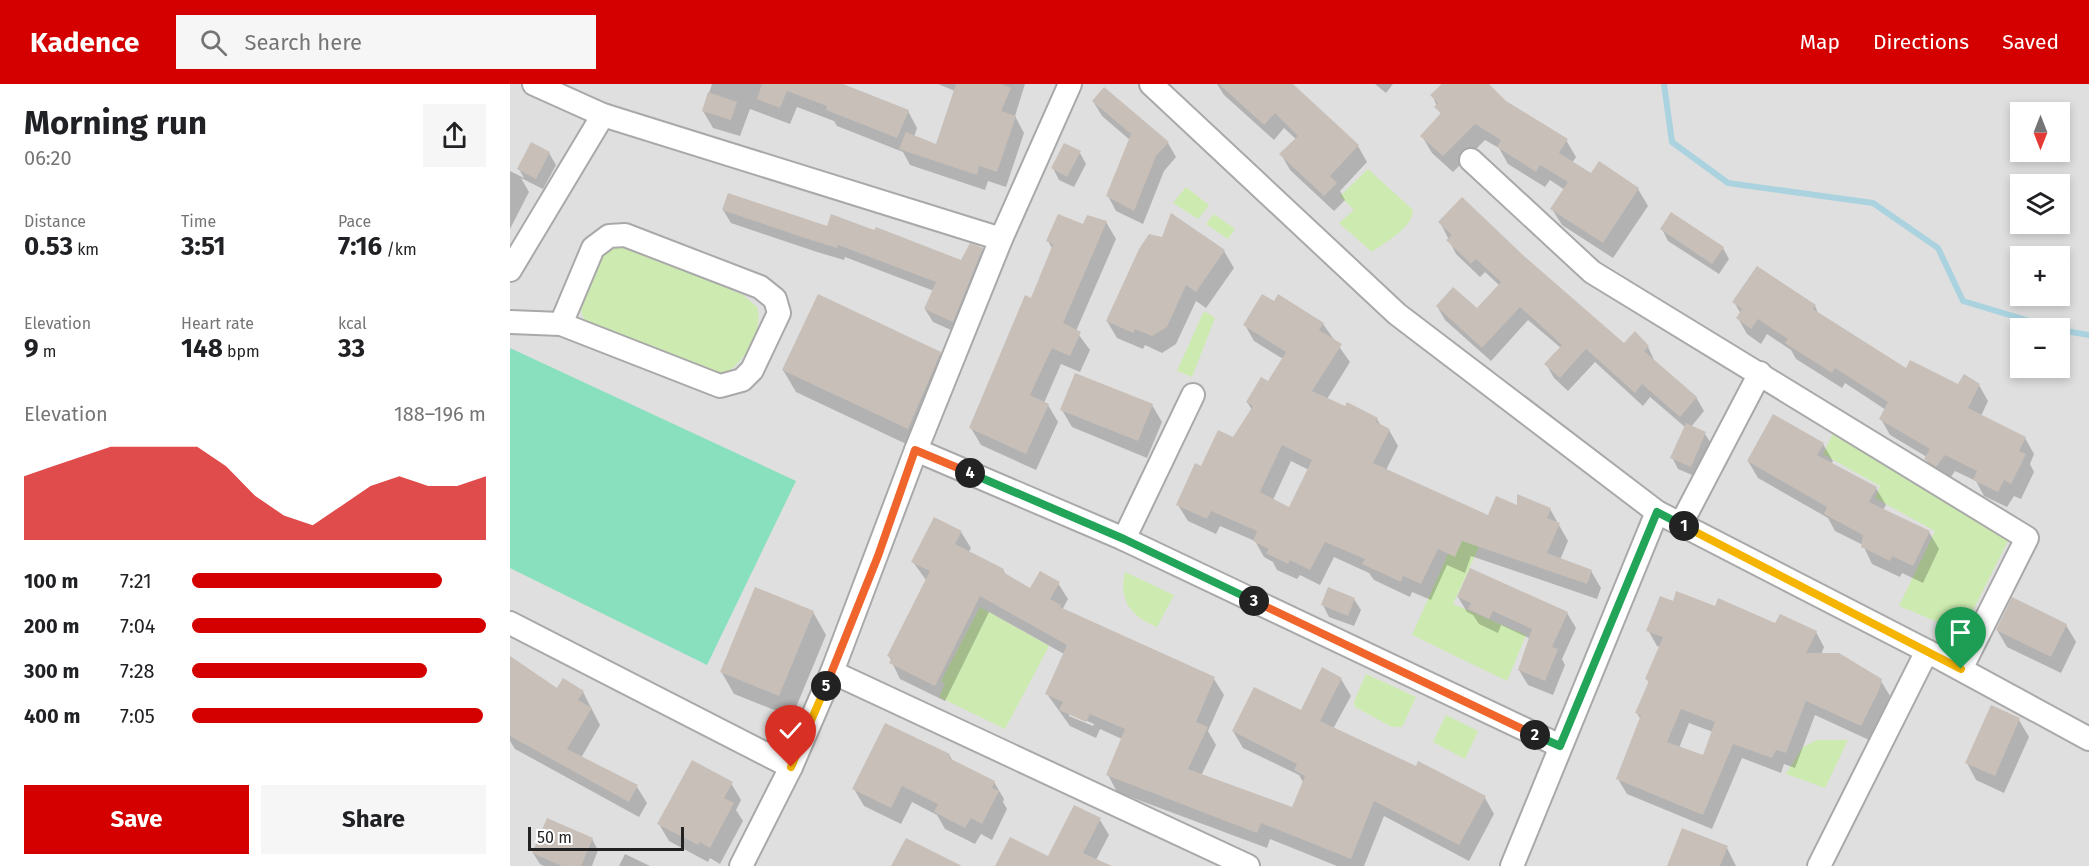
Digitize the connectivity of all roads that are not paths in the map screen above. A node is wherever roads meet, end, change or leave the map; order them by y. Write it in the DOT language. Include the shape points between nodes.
graph roads {
  1 [pos="534,84"];
  2 [pos="1070,84"];
  3 [pos="1151,84"];
  4 [pos="603,115"];
  5 [pos="1471,160"];
  6 [pos="1001,239"];
  7 [pos="510,270"];
  8 [pos="510,322"];
  9 [pos="561,324"];
  10 [pos="1760,373"];
  11 [pos="1193,395"];
  12 [pos="915,450"];
  13 [pos="1657,512"];
  14 [pos="1681,524"];
  15 [pos="1124,539"];
  16 [pos="510,623"];
  17 [pos="1927,651"];
  18 [pos="1961,669"];
  19 [pos="832,672"];
  20 [pos="2089,739"];
  21 [pos="1560,746"];
  22 [pos="791,767"];
  23 [pos="742,866"];
  24 [pos="1248,866"];
  25 [pos="1512,866"];
  26 [pos="1819,866"];
  1 -- 4 [label="street"];
  2 -- 6 [label="street"];
  3 -- 13 [label="street" via="1397,314"];
  4 -- 6 [label="street"];
  4 -- 7 [label="street"];
  5 -- 10 [label="street" via="1592,272"];
  6 -- 12 [label="street"];
  8 -- 9 [label="street"];
  9 -- 9 [label="street" via="720,386 742,380 752,370 779,314 775,299 760,287 625,235 609,236 593,248"];
  10 -- 14 [label="street"];
  10 -- 18 [label="street" via="2027,538"];
  11 -- 15 [label="street"];
  12 -- 15 [label="street"];
  12 -- 19 [label="street"];
  13 -- 14 [label="street"];
  13 -- 21 [label="street"];
  14 -- 17 [label="street"];
  15 -- 21 [label="street"];
  16 -- 22 [label="street"];
  17 -- 18 [label="street"];
  17 -- 26 [label="street"];
  18 -- 20 [label="street"];
  19 -- 22 [label="street"];
  19 -- 24 [label="street"];
  21 -- 25 [label="street"];
  22 -- 23 [label="street"];
}
